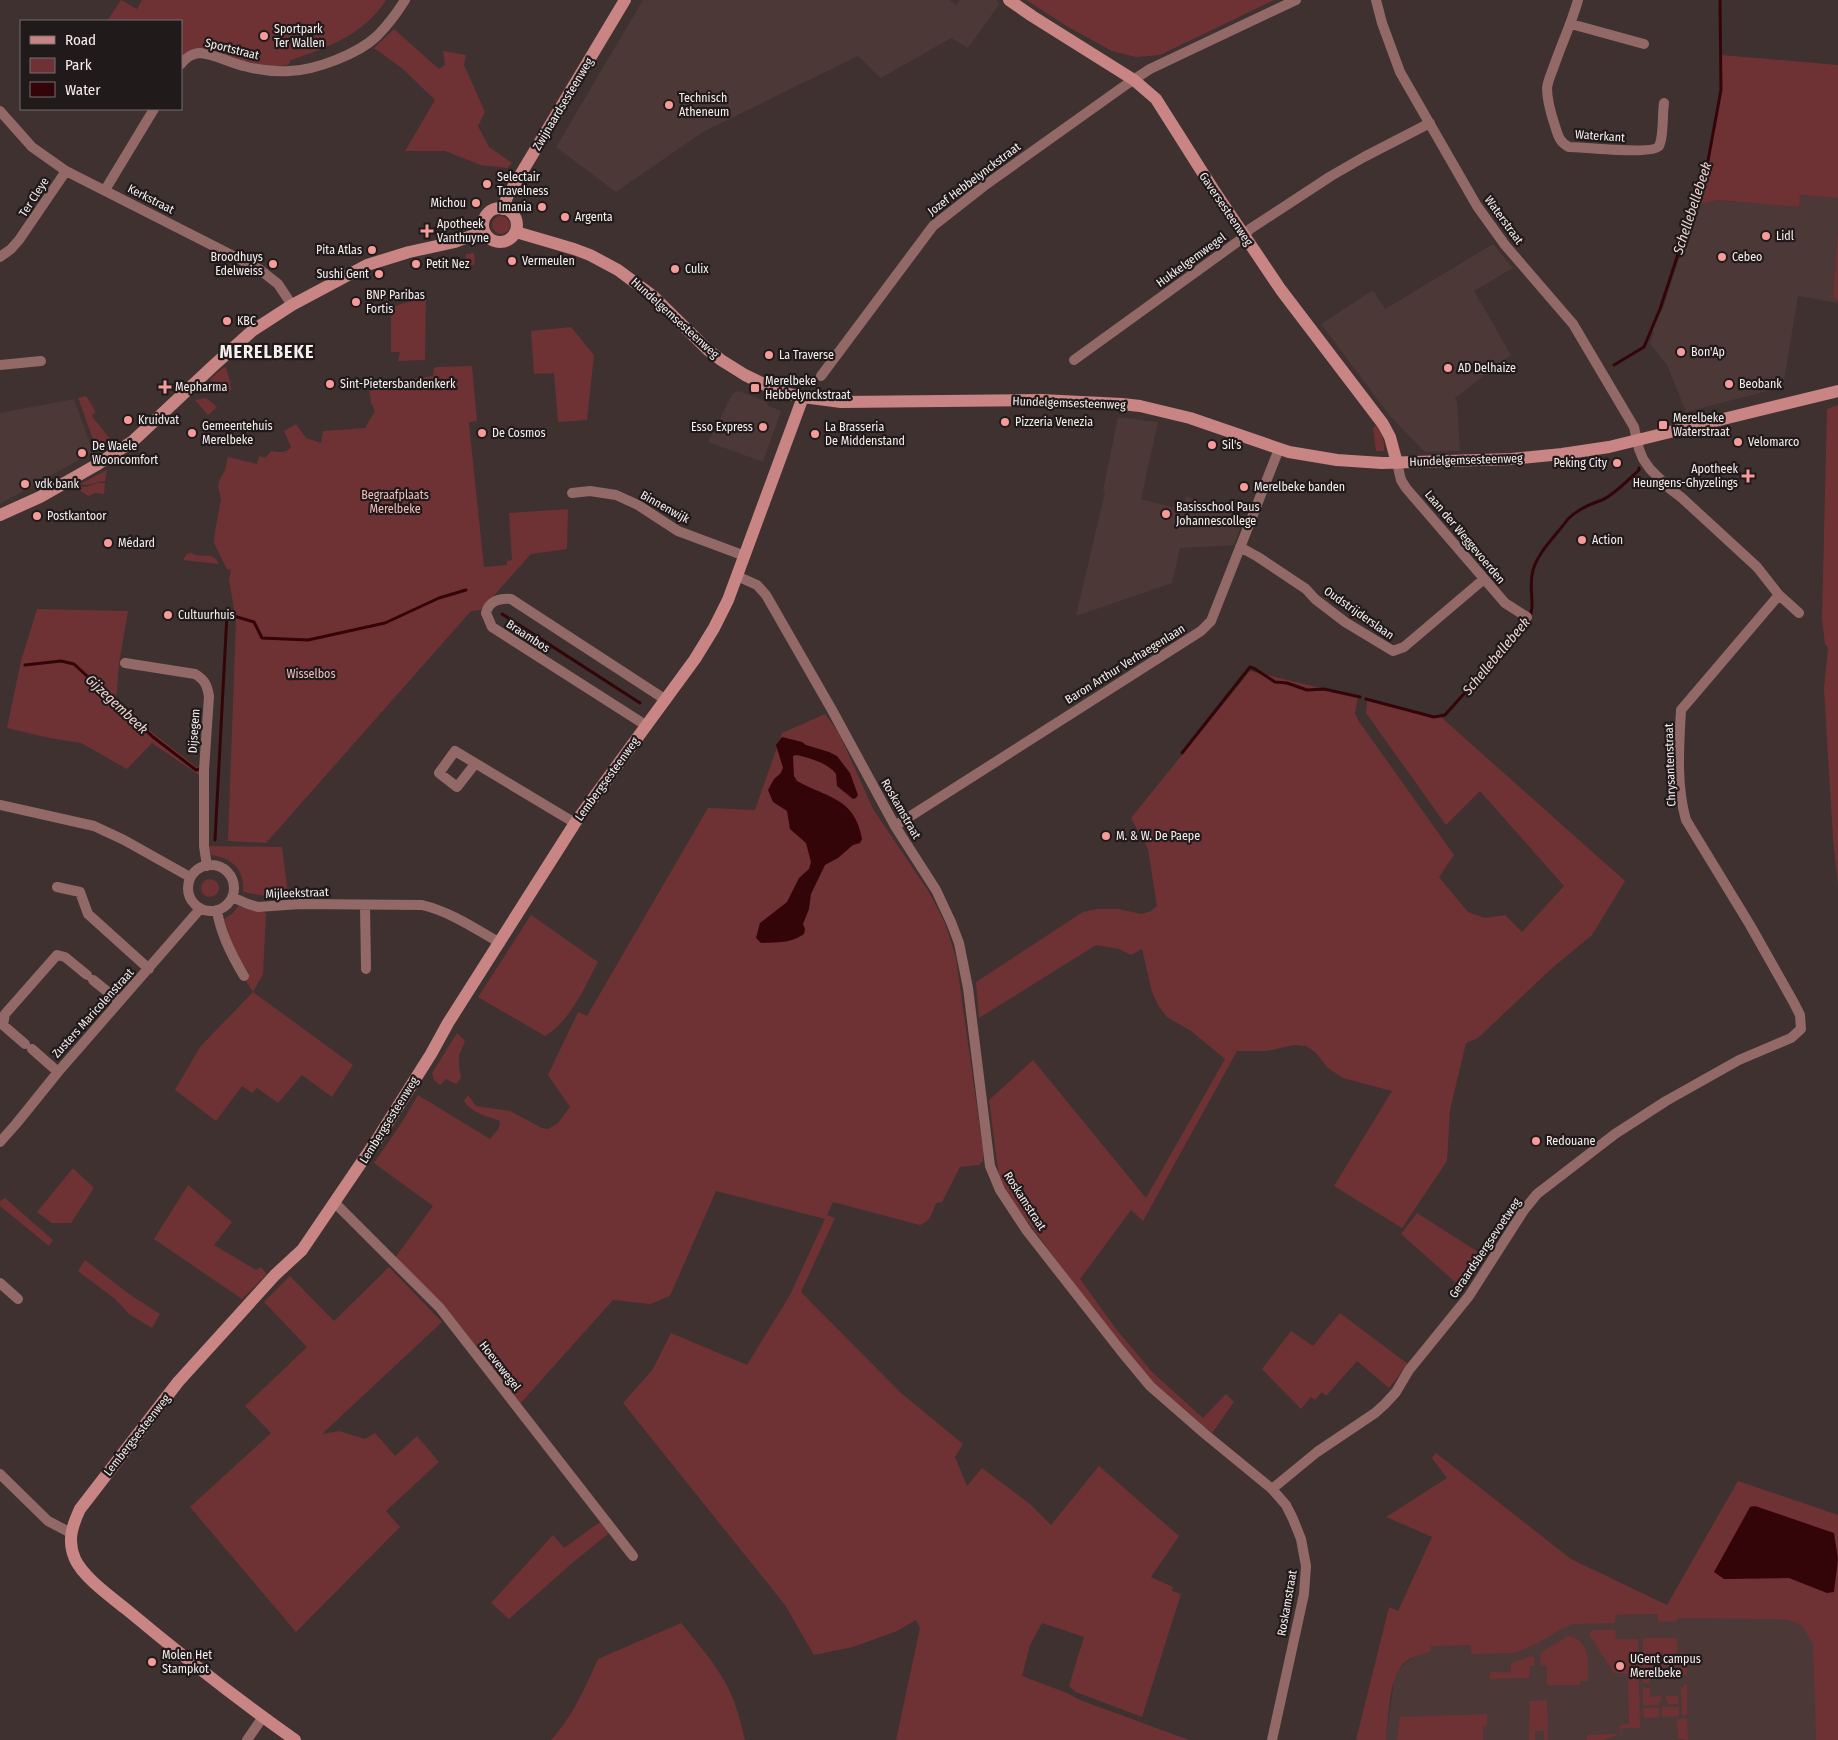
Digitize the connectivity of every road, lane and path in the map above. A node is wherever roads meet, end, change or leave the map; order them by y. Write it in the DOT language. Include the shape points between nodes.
graph roads {
  1 [pos="405,0"];
  2 [pos="625,0"];
  3 [pos="1009,0"];
  4 [pos="1296,0"];
  5 [pos="1376,0"];
  6 [pos="1578,0"];
  7 [pos="1571,24"];
  8 [pos="1644,44"];
  9 [pos="182,63"];
  10 [pos="1134,80"];
  11 [pos="1664,104"];
  12 [pos="153,110"];
  13 [pos="0,111"];
  14 [pos="1430,123"];
  15 [pos="66,170"];
  16 [pos="105,190"];
  17 [pos="503,209"];
  18 [pos="484,231"];
  19 [pos="516,232"];
  20 [pos="1244,235"];
  21 [pos="0,257"];
  22 [pos="292,305"];
  23 [pos="1074,360"];
  24 [pos="41,361"];
  25 [pos="0,365"];
  26 [pos="822,376"];
  27 [pos="1838,391"];
  28 [pos="803,397"];
  29 [pos="1637,439"];
  30 [pos="1279,449"];
  31 [pos="1397,463"];
  32 [pos="572,493"];
  33 [pos="0,515"];
  34 [pos="1240,547"];
  35 [pos="745,556"];
  36 [pos="738,576"];
  37 [pos="1484,579"];
  38 [pos="1779,595"];
  39 [pos="1798,613"];
  40 [pos="1527,617"];
  41 [pos="125,663"];
  42 [pos="666,700"];
  43 [pos="647,726"];
  44 [pos="475,764"];
  45 [pos="0,805"];
  46 [pos="575,823"];
  47 [pos="895,826"];
  48 [pos="207,866"];
  49 [pos="190,877"];
  50 [pos="57,887"];
  51 [pos="232,897"];
  52 [pos="365,905"];
  53 [pos="200,909"];
  54 [pos="217,910"];
  55 [pos="500,943"];
  56 [pos="149,969"];
  57 [pos="366,969"];
  58 [pos="244,976"];
  59 [pos="119,1002"];
  60 [pos="1801,1029"];
  61 [pos="58,1072"];
  62 [pos="2,1135"];
  63 [pos="334,1202"];
  64 [pos="0,1284"];
  65 [pos="18,1298"];
  66 [pos="0,1474"];
  67 [pos="1272,1488"];
  68 [pos="71,1533"];
  69 [pos="634,1556"];
  70 [pos="263,1717"];
  71 [pos="247,1740"];
  72 [pos="295,1740"];
  73 [pos="1272,1740"];
  1 -- 9 [label="street, Sportstraat" via="376,36 360,48 302,70 245,66 202,53 192,55"];
  2 -- 17 [label="main road, Zwijnaardsesteenweg" via="507,197"];
  3 -- 10 [label="main road, Gaversesteenweg"];
  4 -- 10 [label="street, Jozef Hebbelynckstraat" via="1150,69"];
  5 -- 14 [label="street, Waterstraat" via="1384,32 1400,72"];
  6 -- 7 [label="street, Waterkant"];
  7 -- 8 [label="street"];
  7 -- 11 [label="street, Waterkant" via="1547,86 1552,118 1563,144 1642,151 1656,149 1661,138"];
  10 -- 20 [label="main road, Gaversesteenweg" via="1156,99"];
  10 -- 26 [label="street, Jozef Hebbelynckstraat" via="1062,129 933,226"];
  12 -- 16 [label="street"];
  13 -- 15 [label="street, Kerkstraat" via="32,147"];
  14 -- 20 [label="street, Hukkelgemwegel" via="1331,176"];
  14 -- 29 [label="street, Waterstraat" via="1477,206 1505,245 1573,324 1632,424"];
  15 -- 16 [label="street, Kerkstraat"];
  15 -- 21 [label="street, Ter Cleye" via="19,240"];
  16 -- 22 [label="street, Kerkstraat" via="259,269 278,284"];
  17 -- 18 [label="main road" via="487,214"];
  17 -- 19 [label="main road" via="514,216"];
  18 -- 19 [label="main road" via="491,239 502,242"];
  18 -- 22 [label="main road" via="367,265"];
  19 -- 28 [label="main road, Hundelgemsesteenweg" via="574,248 612,266 653,296 721,360 780,392"];
  20 -- 23 [label="street, Hukkelgemwegel"];
  20 -- 31 [label="main road, Gaversesteenweg" via="1320,343 1383,424"];
  22 -- 33 [label="main road" via="252,331 133,441 46,494"];
  24 -- 25 [label="street"];
  27 -- 29 [label="main road, Hundelgemsesteenweg"];
  28 -- 30 [label="main road, Hundelgemsesteenweg" via="841,402 1041,400 1122,404 1190,418"];
  28 -- 35 [label="main road, Lembergsesteenweg"];
  29 -- 31 [label="main road, Hundelgemsesteenweg" via="1562,454"];
  29 -- 38 [label="street" via="1650,469 1757,567"];
  30 -- 31 [label="main road, Hundelgemsesteenweg" via="1337,460"];
  30 -- 34 [label="street, Baron Arthur Verhaegenlaan"];
  31 -- 37 [label="street, Laan der Weggevoerden" via="1406,488"];
  32 -- 35 [label="street, Binnenwijk" via="590,491 616,495 678,531"];
  34 -- 37 [label="street, Oudstrijderslaan" via="1306,589 1345,622 1393,651 1404,647"];
  34 -- 47 [label="street, Baron Arthur Verhaegenlaan" via="1211,621 1200,631"];
  35 -- 36 [label="main road, Lembergsesteenweg"];
  36 -- 42 [label="main road, Lembergsesteenweg" via="714,628"];
  36 -- 47 [label="street, Roskamstraat" via="757,585 766,596"];
  37 -- 40 [label="street, Laan der Weggevoerden" via="1505,603"];
  38 -- 39 [label="street"];
  38 -- 60 [label="street, Chrysantenstraat" via="1681,710 1681,805 1686,820 1800,1015"];
  41 -- 48 [label="street, Dijsegem" via="194,674 203,679 207,687 204,770"];
  42 -- 43 [label="main road, Lembergsesteenweg"];
  42 -- 43 [label="street, Braambos" via="511,599 496,600 490,605 486,613 492,627"];
  43 -- 46 [label="main road, Lembergsesteenweg"];
  44 -- 46 [label="street"];
  45 -- 49 [label="street" via="94,826"];
  46 -- 55 [label="main road, Lembergsesteenweg"];
  47 -- 67 [label="street, Roskamstraat" via="936,890 959,943 968,988 990,1166 1000,1190 1027,1231 1150,1386"];
  48 -- 49 [label="street"];
  48 -- 51 [label="street" via="217,866 229,875 233,883"];
  49 -- 53 [label="street" via="188,894"];
  50 -- 56 [label="street" via="80,892 88,914"];
  51 -- 52 [label="street, Mijleekstraat" via="258,907"];
  51 -- 54 [label="street" via="226,906"];
  52 -- 55 [label="street, Mijleekstraat" via="422,905 439,909"];
  52 -- 57 [label="street"];
  53 -- 54 [label="street"];
  53 -- 56 [label="street, Zusters Maricolenstraat"];
  54 -- 58 [label="street" via="232,956"];
  55 -- 63 [label="main road, Lembergsesteenweg" via="378,1138"];
  56 -- 59 [label="street, Zusters Maricolenstraat"];
  59 -- 61 [label="street, Zusters Maricolenstraat"];
  59 -- 61 [label="street" via="65,957 57,955 5,1014 3,1025"];
  60 -- 67 [label="street, Geraardsbergsevoetweg" via="1791,1038 1739,1060 1666,1101 1615,1134 1537,1194 1469,1296 1396,1392 1375,1413"];
  61 -- 62 [label="street, Zusters Maricolenstraat"];
  63 -- 68 [label="main road, Lembergsesteenweg" via="302,1250 159,1405 80,1509"];
  63 -- 69 [label="street, Hoevewegel" via="440,1308"];
  64 -- 65 [label="street"];
  66 -- 68 [label="street" via="48,1521"];
  67 -- 73 [label="street, Roskamstraat" via="1286,1505 1298,1529 1306,1566 1304,1594"];
  68 -- 70 [label="main road" via="71,1547 80,1568 161,1638"];
  70 -- 71 [label="street"];
  70 -- 72 [label="main road"];
}
